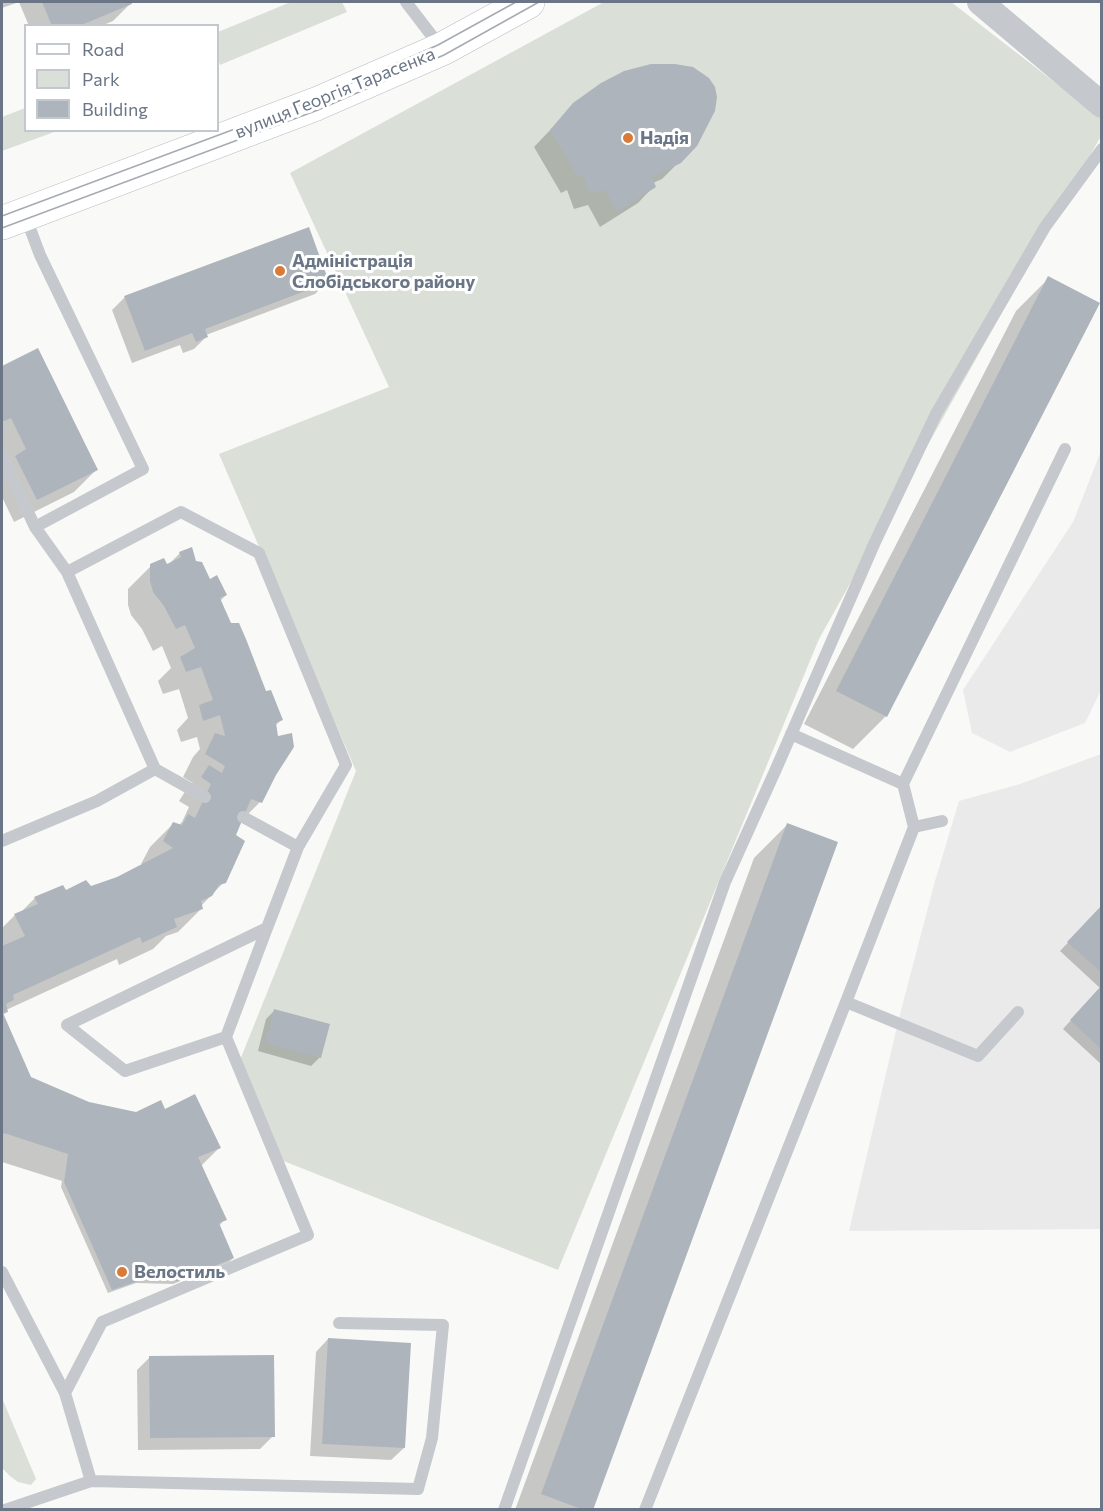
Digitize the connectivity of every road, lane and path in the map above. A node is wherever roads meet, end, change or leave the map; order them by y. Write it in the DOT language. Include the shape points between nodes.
graph roads {
  1 [pos="406,2"];
  2 [pos="528,2"];
  3 [pos="980,2"];
  4 [pos="442,49"];
  5 [pos="1101,105"];
  6 [pos="1101,148"];
  7 [pos="13,218"];
  8 [pos="1065,448"];
  9 [pos="2,456"];
  10 [pos="35,527"];
  11 [pos="67,572"];
  12 [pos="791,734"];
  13 [pos="155,770"];
  14 [pos="903,784"];
  15 [pos="205,796"];
  16 [pos="243,817"];
  17 [pos="942,821"];
  18 [pos="914,827"];
  19 [pos="2,842"];
  20 [pos="298,847"];
  21 [pos="267,928"];
  22 [pos="846,1002"];
  23 [pos="1018,1012"];
  24 [pos="226,1037"];
  25 [pos="2,1272"];
  26 [pos="339,1323"];
  27 [pos="64,1393"];
  28 [pos="91,1481"];
  29 [pos="4,1509"];
  30 [pos="504,1509"];
  31 [pos="645,1509"];
  1 -- 4 [label="lane"];
  2 -- 4 [label="main road, вулиця Георгія Тарасенка"];
  3 -- 5 [label="street"];
  4 -- 7 [label="main road, вулиця Георгія Тарасенка" via="316,104"];
  6 -- 12 [label="lane" via="1045,227 936,414"];
  7 -- 10 [label="lane" via="40,255 143,469"];
  8 -- 14 [label="lane"];
  9 -- 10 [label="lane"];
  10 -- 11 [label="lane"];
  11 -- 13 [label="lane"];
  11 -- 20 [label="lane" via="181,512 259,553 346,765"];
  12 -- 14 [label="lane"];
  12 -- 30 [label="lane" via="725,882"];
  13 -- 15 [label="lane"];
  13 -- 19 [label="lane" via="98,801"];
  14 -- 18 [label="lane"];
  16 -- 20 [label="lane"];
  17 -- 18 [label="lane"];
  18 -- 22 [label="lane"];
  20 -- 21 [label="lane"];
  21 -- 24 [label="lane"];
  21 -- 24 [label="lane" via="67,1025 125,1071"];
  22 -- 23 [label="lane" via="978,1056"];
  22 -- 31 [label="lane"];
  24 -- 27 [label="lane" via="308,1235 102,1322"];
  25 -- 27 [label="lane"];
  26 -- 28 [label="lane" via="442,1325 432,1438 418,1489"];
  27 -- 28 [label="lane"];
  28 -- 29 [label="lane"];
}
